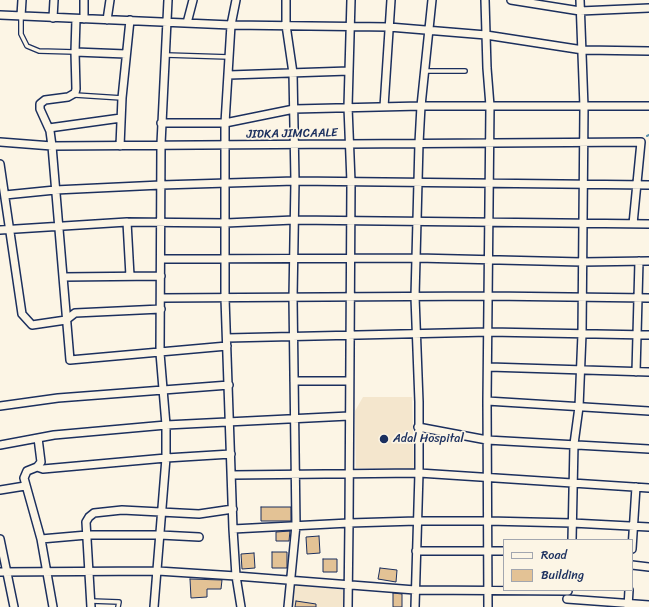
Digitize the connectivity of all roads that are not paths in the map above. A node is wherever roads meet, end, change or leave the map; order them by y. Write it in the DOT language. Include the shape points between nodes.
graph roads {
  1 [pos="22,0"];
  2 [pos="54,0"];
  3 [pos="84,0"];
  4 [pos="110,0"];
  5 [pos="168,0"];
  6 [pos="193,0"];
  7 [pos="236,0"];
  8 [pos="286,0"];
  9 [pos="351,0"];
  10 [pos="392,0"];
  11 [pos="432,0"];
  12 [pos="485,0"];
  13 [pos="511,0"];
  14 [pos="580,0"];
  15 [pos="649,8"];
  16 [pos="580,11"];
  17 [pos="0,15"];
  18 [pos="21,16"];
  19 [pos="53,18"];
  20 [pos="76,19"];
  21 [pos="84,19"];
  22 [pos="106,20"];
  23 [pos="130,20"];
  24 [pos="166,22"];
  25 [pos="188,23"];
  26 [pos="231,25"];
  27 [pos="286,25"];
  28 [pos="350,25"];
  29 [pos="390,27"];
  30 [pos="430,30"];
  31 [pos="486,35"];
  32 [pos="583,50"];
  33 [pos="649,51"];
  34 [pos="75,52"];
  35 [pos="126,54"];
  36 [pos="164,54"];
  37 [pos="229,57"];
  38 [pos="349,71"];
  39 [pos="425,71"];
  40 [pos="465,71"];
  41 [pos="293,73"];
  42 [pos="229,75"];
  43 [pos="73,94"];
  44 [pos="122,98"];
  45 [pos="384,106"];
  46 [pos="421,106"];
  47 [pos="490,106"];
  48 [pos="584,106"];
  49 [pos="649,106"];
  50 [pos="348,107"];
  51 [pos="294,109"];
  52 [pos="121,118"];
  53 [pos="162,123"];
  54 [pos="225,123"];
  55 [pos="49,128"];
  56 [pos="0,142"];
  57 [pos="419,143"];
  58 [pos="489,143"];
  59 [pos="584,143"];
  60 [pos="161,144"];
  61 [pos="295,144"];
  62 [pos="350,144"];
  63 [pos="52,146"];
  64 [pos="120,146"];
  65 [pos="225,146"];
  66 [pos="0,164"];
  67 [pos="295,181"];
  68 [pos="351,182"];
  69 [pos="418,182"];
  70 [pos="489,183"];
  71 [pos="584,183"];
  72 [pos="225,184"];
  73 [pos="161,185"];
  74 [pos="636,185"];
  75 [pos="649,185"];
  76 [pos="56,190"];
  77 [pos="3,192"];
  78 [pos="294,220"];
  79 [pos="351,220"];
  80 [pos="418,221"];
  81 [pos="489,221"];
  82 [pos="127,222"];
  83 [pos="161,222"];
  84 [pos="583,222"];
  85 [pos="226,223"];
  86 [pos="633,224"];
  87 [pos="649,224"];
  88 [pos="59,227"];
  89 [pos="0,230"];
  90 [pos="9,230"];
  91 [pos="417,258"];
  92 [pos="161,259"];
  93 [pos="226,259"];
  94 [pos="294,259"];
  95 [pos="351,259"];
  96 [pos="488,260"];
  97 [pos="639,261"];
  98 [pos="649,261"];
  99 [pos="582,262"];
  100 [pos="130,276"];
  101 [pos="161,276"];
  102 [pos="63,277"];
  103 [pos="489,296"];
  104 [pos="581,296"];
  105 [pos="350,297"];
  106 [pos="415,297"];
  107 [pos="638,297"];
  108 [pos="161,298"];
  109 [pos="225,298"];
  110 [pos="293,298"];
  111 [pos="649,298"];
  112 [pos="160,309"];
  113 [pos="66,320"];
  114 [pos="489,332"];
  115 [pos="582,334"];
  116 [pos="350,335"];
  117 [pos="416,335"];
  118 [pos="638,335"];
  119 [pos="649,335"];
  120 [pos="294,336"];
  121 [pos="227,338"];
  122 [pos="227,346"];
  123 [pos="160,353"];
  124 [pos="489,367"];
  125 [pos="580,371"];
  126 [pos="636,372"];
  127 [pos="649,372"];
  128 [pos="294,381"];
  129 [pos="349,381"];
  130 [pos="229,385"];
  131 [pos="164,389"];
  132 [pos="488,401"];
  133 [pos="0,406"];
  134 [pos="579,407"];
  135 [pos="649,412"];
  136 [pos="349,416"];
  137 [pos="295,418"];
  138 [pos="230,421"];
  139 [pos="166,425"];
  140 [pos="418,427"];
  141 [pos="38,438"];
  142 [pos="487,440"];
  143 [pos="574,444"];
  144 [pos="0,445"];
  145 [pos="649,449"];
  146 [pos="232,454"];
  147 [pos="166,458"];
  148 [pos="37,467"];
  149 [pos="419,472"];
  150 [pos="295,473"];
  151 [pos="349,473"];
  152 [pos="232,475"];
  153 [pos="487,476"];
  154 [pos="574,482"];
  155 [pos="26,486"];
  156 [pos="636,486"];
  157 [pos="649,488"];
  158 [pos="0,490"];
  159 [pos="233,509"];
  160 [pos="162,511"];
  161 [pos="417,521"];
  162 [pos="488,521"];
  163 [pos="572,522"];
  164 [pos="349,523"];
  165 [pos="296,525"];
  166 [pos="634,525"];
  167 [pos="649,526"];
  168 [pos="233,529"];
  169 [pos="87,535"];
  170 [pos="160,535"];
  171 [pos="199,537"];
  172 [pos="0,539"];
  173 [pos="41,539"];
  174 [pos="572,539"];
  175 [pos="633,539"];
  176 [pos="416,551"];
  177 [pos="488,551"];
  178 [pos="503,552"];
  179 [pos="633,565"];
  180 [pos="649,567"];
  181 [pos="158,571"];
  182 [pos="0,572"];
  183 [pos="90,572"];
  184 [pos="8,573"];
  185 [pos="47,573"];
  186 [pos="236,576"];
  187 [pos="292,580"];
  188 [pos="349,586"];
  189 [pos="415,590"];
  190 [pos="528,591"];
  191 [pos="568,591"];
  192 [pos="629,591"];
  193 [pos="488,592"];
  194 [pos="566,603"];
  195 [pos="91,604"];
  196 [pos="649,605"];
  197 [pos="628,606"];
  198 [pos="14,607"];
  199 [pos="53,607"];
  200 [pos="118,607"];
  201 [pos="154,607"];
  202 [pos="241,607"];
  203 [pos="288,607"];
  204 [pos="348,607"];
  205 [pos="415,607"];
  206 [pos="488,607"];
  1 -- 18 [label="street"];
  2 -- 19 [label="street"];
  3 -- 21 [label="street"];
  4 -- 22 [label="street"];
  5 -- 24 [label="street"];
  6 -- 25 [label="street"];
  7 -- 26 [label="street"];
  8 -- 27 [label="street"];
  9 -- 28 [label="street"];
  10 -- 29 [label="street"];
  11 -- 30 [label="street"];
  12 -- 31 [label="street"];
  13 -- 16 [label="street"];
  14 -- 16 [label="street"];
  15 -- 16 [label="street"];
  16 -- 32 [label="street"];
  17 -- 18 [label="street"];
  18 -- 19 [label="street"];
  18 -- 34 [label="lane" via="20,34 27,46 39,50"];
  19 -- 20 [label="street"];
  20 -- 21 [label="street"];
  20 -- 34 [label="street"];
  21 -- 22 [label="street"];
  22 -- 23 [label="street"];
  23 -- 24 [label="street"];
  23 -- 35 [label="street"];
  24 -- 25 [label="street"];
  24 -- 36 [label="street"];
  25 -- 26 [label="street"];
  26 -- 27 [label="street"];
  26 -- 37 [label="street"];
  27 -- 28 [label="street"];
  27 -- 41 [label="street"];
  28 -- 29 [label="street"];
  28 -- 38 [label="street"];
  29 -- 30 [label="street"];
  29 -- 45 [label="street"];
  30 -- 31 [label="street"];
  30 -- 39 [label="street"];
  31 -- 32 [label="street"];
  31 -- 47 [label="street"];
  32 -- 33 [label="street"];
  32 -- 48 [label="street"];
  34 -- 35 [label="street"];
  34 -- 43 [label="street" via="76,89"];
  35 -- 44 [label="street"];
  36 -- 37 [label="lane"];
  36 -- 53 [label="street"];
  37 -- 42 [label="street"];
  38 -- 41 [label="street"];
  38 -- 50 [label="street"];
  39 -- 40 [label="lane"];
  39 -- 46 [label="street"];
  41 -- 42 [label="street"];
  41 -- 51 [label="street"];
  42 -- 54 [label="street"];
  43 -- 44 [label="lane"];
  43 -- 55 [label="street" via="68,97 52,98 40,104"];
  44 -- 52 [label="street"];
  45 -- 46 [label="street"];
  45 -- 50 [label="street"];
  46 -- 47 [label="street"];
  46 -- 57 [label="street"];
  47 -- 48 [label="street"];
  47 -- 58 [label="street"];
  48 -- 49 [label="street"];
  48 -- 59 [label="street"];
  50 -- 51 [label="street"];
  50 -- 62 [label="street"];
  51 -- 54 [label="street"];
  51 -- 61 [label="street"];
  52 -- 55 [label="street"];
  52 -- 64 [label="street"];
  53 -- 54 [label="street"];
  53 -- 60 [label="street"];
  54 -- 65 [label="street"];
  55 -- 63 [label="street"];
  56 -- 63 [label="street, JIDKA JIMCAALE"];
  57 -- 58 [label="street, JIDKA JIMCAALE"];
  57 -- 62 [label="street, JIDKA JIMCAALE"];
  57 -- 69 [label="street"];
  58 -- 59 [label="street, JIDKA JIMCAALE"];
  58 -- 70 [label="street"];
  59 -- 71 [label="street"];
  59 -- 74 [label="street, JIDKA JIMCAALE" via="641,142"];
  60 -- 64 [label="street, JIDKA JIMCAALE"];
  60 -- 65 [label="street, JIDKA JIMCAALE"];
  60 -- 73 [label="street"];
  61 -- 62 [label="street, JIDKA JIMCAALE"];
  61 -- 65 [label="street, JIDKA JIMCAALE"];
  61 -- 67 [label="street"];
  62 -- 68 [label="street"];
  63 -- 64 [label="street, JIDKA JIMCAALE"];
  63 -- 76 [label="street"];
  65 -- 72 [label="street"];
  66 -- 77 [label="street"];
  67 -- 68 [label="street"];
  67 -- 72 [label="street"];
  67 -- 78 [label="street"];
  68 -- 69 [label="street"];
  68 -- 79 [label="street"];
  69 -- 70 [label="street"];
  69 -- 80 [label="street"];
  70 -- 71 [label="street"];
  70 -- 81 [label="street"];
  71 -- 74 [label="street"];
  71 -- 84 [label="street"];
  72 -- 73 [label="street"];
  72 -- 85 [label="street"];
  73 -- 76 [label="street"];
  73 -- 83 [label="street"];
  74 -- 75 [label="street"];
  74 -- 86 [label="street"];
  76 -- 77 [label="street"];
  76 -- 88 [label="street"];
  77 -- 90 [label="street"];
  78 -- 79 [label="street"];
  78 -- 85 [label="street"];
  78 -- 94 [label="street"];
  79 -- 80 [label="street"];
  79 -- 95 [label="street"];
  80 -- 81 [label="street"];
  80 -- 91 [label="street"];
  81 -- 84 [label="street"];
  81 -- 96 [label="street"];
  82 -- 83 [label="street"];
  82 -- 88 [label="street"];
  82 -- 100 [label="street"];
  83 -- 85 [label="street"];
  83 -- 92 [label="street"];
  84 -- 86 [label="street"];
  84 -- 99 [label="street"];
  85 -- 93 [label="street"];
  86 -- 87 [label="street"];
  88 -- 90 [label="street"];
  88 -- 102 [label="street"];
  89 -- 90 [label="street"];
  90 -- 113 [label="street" via="22,314 32,325"];
  91 -- 95 [label="street"];
  91 -- 96 [label="street"];
  91 -- 106 [label="street"];
  92 -- 93 [label="street"];
  92 -- 101 [label="street"];
  93 -- 94 [label="street"];
  93 -- 109 [label="street"];
  94 -- 95 [label="street"];
  94 -- 110 [label="street"];
  95 -- 105 [label="street"];
  96 -- 99 [label="street"];
  96 -- 103 [label="street"];
  97 -- 98 [label="street"];
  97 -- 99 [label="street"];
  97 -- 107 [label="street"];
  99 -- 104 [label="street"];
  100 -- 101 [label="street"];
  100 -- 102 [label="street"];
  101 -- 108 [label="street"];
  102 -- 113 [label="street"];
  103 -- 104 [label="street"];
  103 -- 106 [label="street"];
  103 -- 114 [label="street"];
  104 -- 107 [label="street"];
  104 -- 115 [label="street"];
  105 -- 106 [label="street"];
  105 -- 110 [label="street"];
  105 -- 116 [label="street"];
  106 -- 117 [label="street"];
  107 -- 111 [label="street"];
  107 -- 118 [label="street"];
  108 -- 109 [label="street"];
  108 -- 112 [label="street"];
  109 -- 110 [label="street"];
  109 -- 121 [label="street"];
  110 -- 120 [label="street"];
  112 -- 113 [label="street" via="75,313"];
  112 -- 123 [label="street"];
  113 -- 123 [label="street" via="70,360"];
  114 -- 115 [label="street"];
  114 -- 117 [label="street"];
  114 -- 124 [label="street"];
  115 -- 118 [label="street"];
  115 -- 125 [label="street"];
  116 -- 117 [label="street"];
  116 -- 120 [label="street"];
  116 -- 129 [label="street"];
  117 -- 140 [label="street"];
  118 -- 119 [label="street"];
  118 -- 126 [label="street"];
  120 -- 121 [label="street"];
  120 -- 128 [label="street"];
  121 -- 122 [label="street"];
  122 -- 123 [label="street"];
  122 -- 130 [label="street"];
  123 -- 131 [label="street"];
  124 -- 125 [label="street"];
  124 -- 132 [label="street"];
  125 -- 126 [label="street"];
  125 -- 134 [label="street"];
  126 -- 127 [label="street"];
  128 -- 129 [label="street"];
  128 -- 137 [label="street"];
  129 -- 136 [label="street"];
  130 -- 131 [label="street"];
  130 -- 138 [label="street"];
  131 -- 133 [label="street"];
  131 -- 139 [label="street"];
  132 -- 134 [label="street"];
  132 -- 142 [label="street"];
  134 -- 135 [label="street"];
  134 -- 143 [label="street"];
  136 -- 137 [label="street"];
  136 -- 151 [label="street"];
  137 -- 138 [label="street"];
  137 -- 150 [label="street"];
  138 -- 139 [label="street"];
  138 -- 146 [label="street"];
  139 -- 141 [label="street"];
  139 -- 147 [label="street"];
  140 -- 142 [label="street"];
  140 -- 149 [label="street"];
  141 -- 144 [label="street"];
  141 -- 148 [label="street" via="41,462"];
  142 -- 143 [label="street"];
  142 -- 153 [label="street"];
  143 -- 145 [label="street"];
  143 -- 154 [label="street"];
  146 -- 147 [label="street"];
  146 -- 152 [label="street"];
  147 -- 148 [label="street" via="43,469"];
  147 -- 160 [label="street"];
  148 -- 155 [label="street" via="27,471 24,478"];
  149 -- 151 [label="street"];
  149 -- 153 [label="street"];
  149 -- 161 [label="street"];
  150 -- 151 [label="street"];
  150 -- 152 [label="street"];
  150 -- 165 [label="street"];
  151 -- 164 [label="street"];
  152 -- 159 [label="street"];
  153 -- 154 [label="street"];
  153 -- 162 [label="street"];
  154 -- 156 [label="street"];
  154 -- 163 [label="street"];
  155 -- 158 [label="street"];
  155 -- 173 [label="street"];
  156 -- 157 [label="street"];
  156 -- 166 [label="street"];
  159 -- 160 [label="street" via="199,514"];
  159 -- 168 [label="street"];
  160 -- 169 [label="street" via="122,510 94,513 86,522"];
  160 -- 170 [label="street"];
  161 -- 162 [label="street"];
  161 -- 164 [label="street"];
  161 -- 176 [label="street"];
  162 -- 163 [label="street"];
  162 -- 177 [label="street"];
  163 -- 166 [label="street"];
  163 -- 174 [label="street"];
  164 -- 165 [label="street"];
  164 -- 188 [label="street"];
  165 -- 168 [label="street"];
  165 -- 187 [label="street"];
  166 -- 167 [label="street"];
  166 -- 175 [label="street"];
  168 -- 186 [label="street"];
  169 -- 170 [label="street"];
  169 -- 173 [label="street"];
  169 -- 183 [label="street"];
  170 -- 171 [label="street"];
  170 -- 181 [label="street"];
  172 -- 184 [label="street"];
  173 -- 185 [label="street"];
  176 -- 177 [label="street"];
  176 -- 189 [label="street"];
  177 -- 178 [label="street"];
  177 -- 193 [label="street"];
  179 -- 180 [label="street"];
  181 -- 183 [label="street"];
  181 -- 186 [label="street"];
  181 -- 201 [label="street"];
  182 -- 184 [label="street"];
  183 -- 185 [label="street"];
  183 -- 195 [label="street"];
  184 -- 185 [label="street"];
  184 -- 198 [label="street"];
  185 -- 199 [label="street"];
  186 -- 187 [label="street"];
  186 -- 202 [label="street"];
  187 -- 188 [label="street"];
  187 -- 203 [label="street"];
  188 -- 189 [label="street"];
  188 -- 204 [label="street"];
  189 -- 193 [label="street"];
  189 -- 205 [label="street"];
  190 -- 193 [label="street"];
  191 -- 194 [label="street"];
  192 -- 197 [label="street"];
  193 -- 206 [label="street"];
  194 -- 197 [label="street"];
  195 -- 200 [label="lane" via="119,602"];
  196 -- 197 [label="street"];
}
